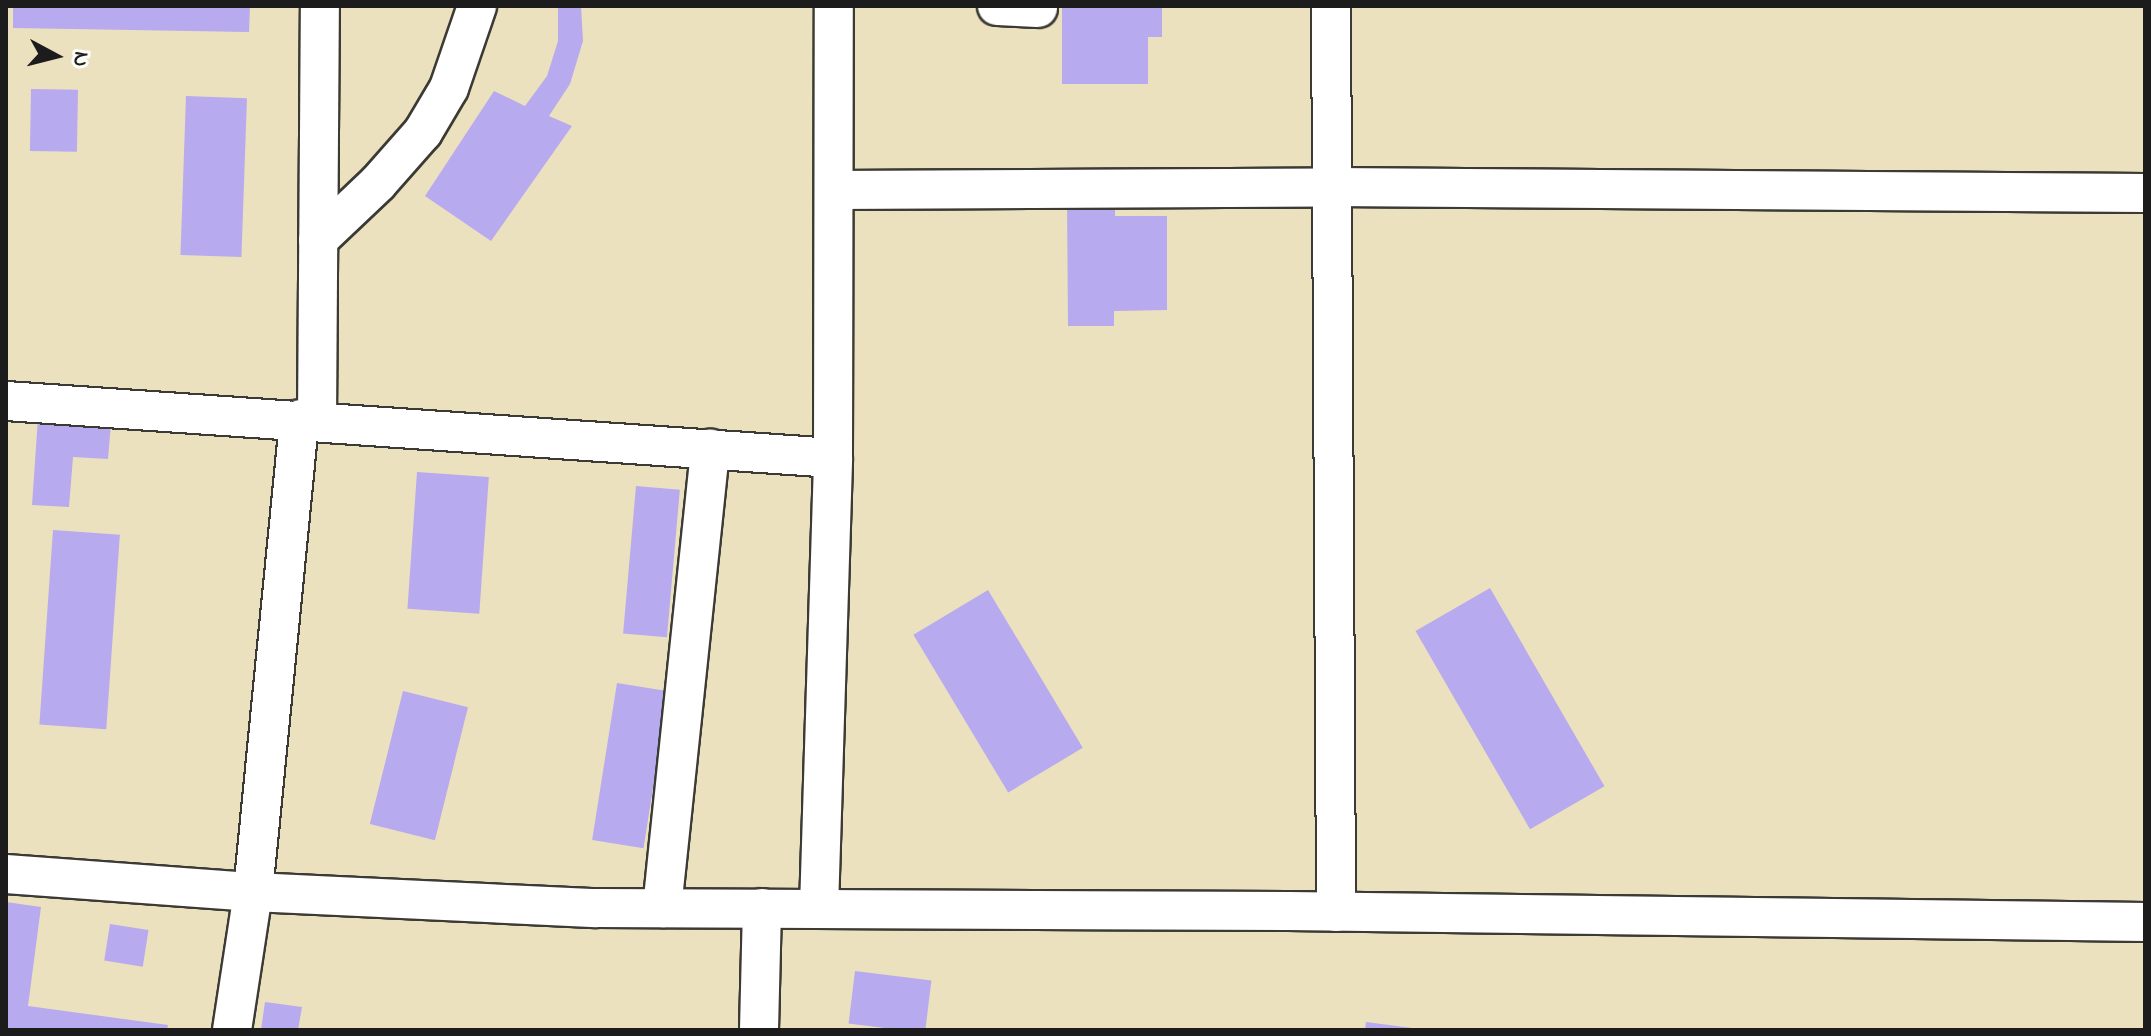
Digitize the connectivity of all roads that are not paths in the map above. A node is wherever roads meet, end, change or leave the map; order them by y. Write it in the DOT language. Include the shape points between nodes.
graph roads {
  1 [pos="320,6"];
  2 [pos="477,6"];
  3 [pos="834,6"];
  4 [pos="997,6"];
  5 [pos="1331,6"];
  6 [pos="1038,8"];
  7 [pos="1332,187"];
  8 [pos="834,190"];
  9 [pos="2145,193"];
  10 [pos="318,240"];
  11 [pos="6,401"];
  12 [pos="308,420"];
  13 [pos="710,448"];
  14 [pos="833,458"];
  15 [pos="6,874"];
  16 [pos="253,892"];
  17 [pos="662,908"];
  18 [pos="762,908"];
  19 [pos="819,908"];
  20 [pos="1336,912"];
  21 [pos="2145,922"];
  22 [pos="232,1030"];
  23 [pos="759,1030"];
  1 -- 10 [label="street"];
  2 -- 10 [label="street" via="449,88 423,132"];
  3 -- 8 [label="street"];
  4 -- 6 [label="street"];
  5 -- 7 [label="street"];
  7 -- 8 [label="street"];
  7 -- 9 [label="street"];
  7 -- 20 [label="street"];
  8 -- 14 [label="street"];
  10 -- 12 [label="street"];
  11 -- 12 [label="street"];
  12 -- 13 [label="street"];
  12 -- 16 [label="street"];
  13 -- 14 [label="street"];
  13 -- 17 [label="street"];
  14 -- 19 [label="street"];
  15 -- 16 [label="street"];
  16 -- 17 [label="street"];
  16 -- 22 [label="street"];
  17 -- 18 [label="street"];
  18 -- 19 [label="street"];
  18 -- 23 [label="street"];
  19 -- 20 [label="street"];
  20 -- 21 [label="street"];
}
